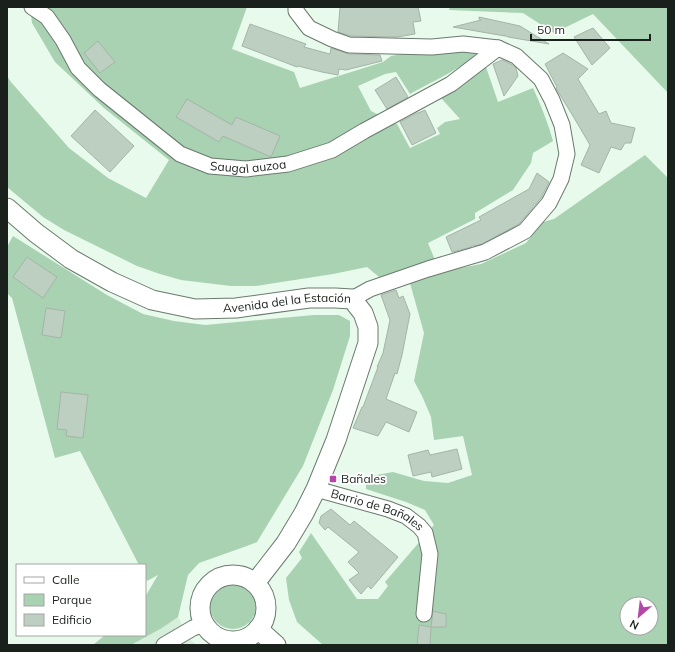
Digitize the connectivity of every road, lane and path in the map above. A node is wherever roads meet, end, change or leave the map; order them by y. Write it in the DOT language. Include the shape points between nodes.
graph roads {
  1 [pos="32,7"];
  2 [pos="296,7"];
  3 [pos="498,48"];
  4 [pos="7,208"];
  5 [pos="352,299"];
  6 [pos="316,489"];
  7 [pos="255,583"];
  8 [pos="424,614"];
  9 [pos="203,624"];
  10 [pos="258,629"];
  11 [pos="164,645"];
  12 [pos="276,645"];
  1 -- 3 [label="street, Saugal auzoa" via="47,17 78,68 99,89 180,154 210,166 246,169 288,164 332,150 451,84"];
  2 -- 3 [label="street" via="296,11 309,28 350,45 432,47 463,44"];
  3 -- 5 [label="street" via="516,56 541,78 562,125 567,154 562,179 549,203 525,231 485,252 370,289"];
  4 -- 5 [label="street, Avenida del la Estación" via="71,259 112,282 152,300 195,308 236,308 309,298"];
  5 -- 6 [label="street, Avenida del la Estación" via="363,313 368,327 368,343 336,440"];
  6 -- 7 [label="street, Avenida del la Estación" via="286,543"];
  6 -- 8 [label="street, Barrio de Bañales" via="400,513 419,526 425,533 430,554"];
  7 -- 9 [label="street" via="236,575 226,575 208,585 199,604"];
  7 -- 10 [label="street" via="262,591 266,611"];
  9 -- 10 [label="street" via="216,637 234,641 243,640"];
  9 -- 11 [label="street"];
  10 -- 12 [label="street"];
}
